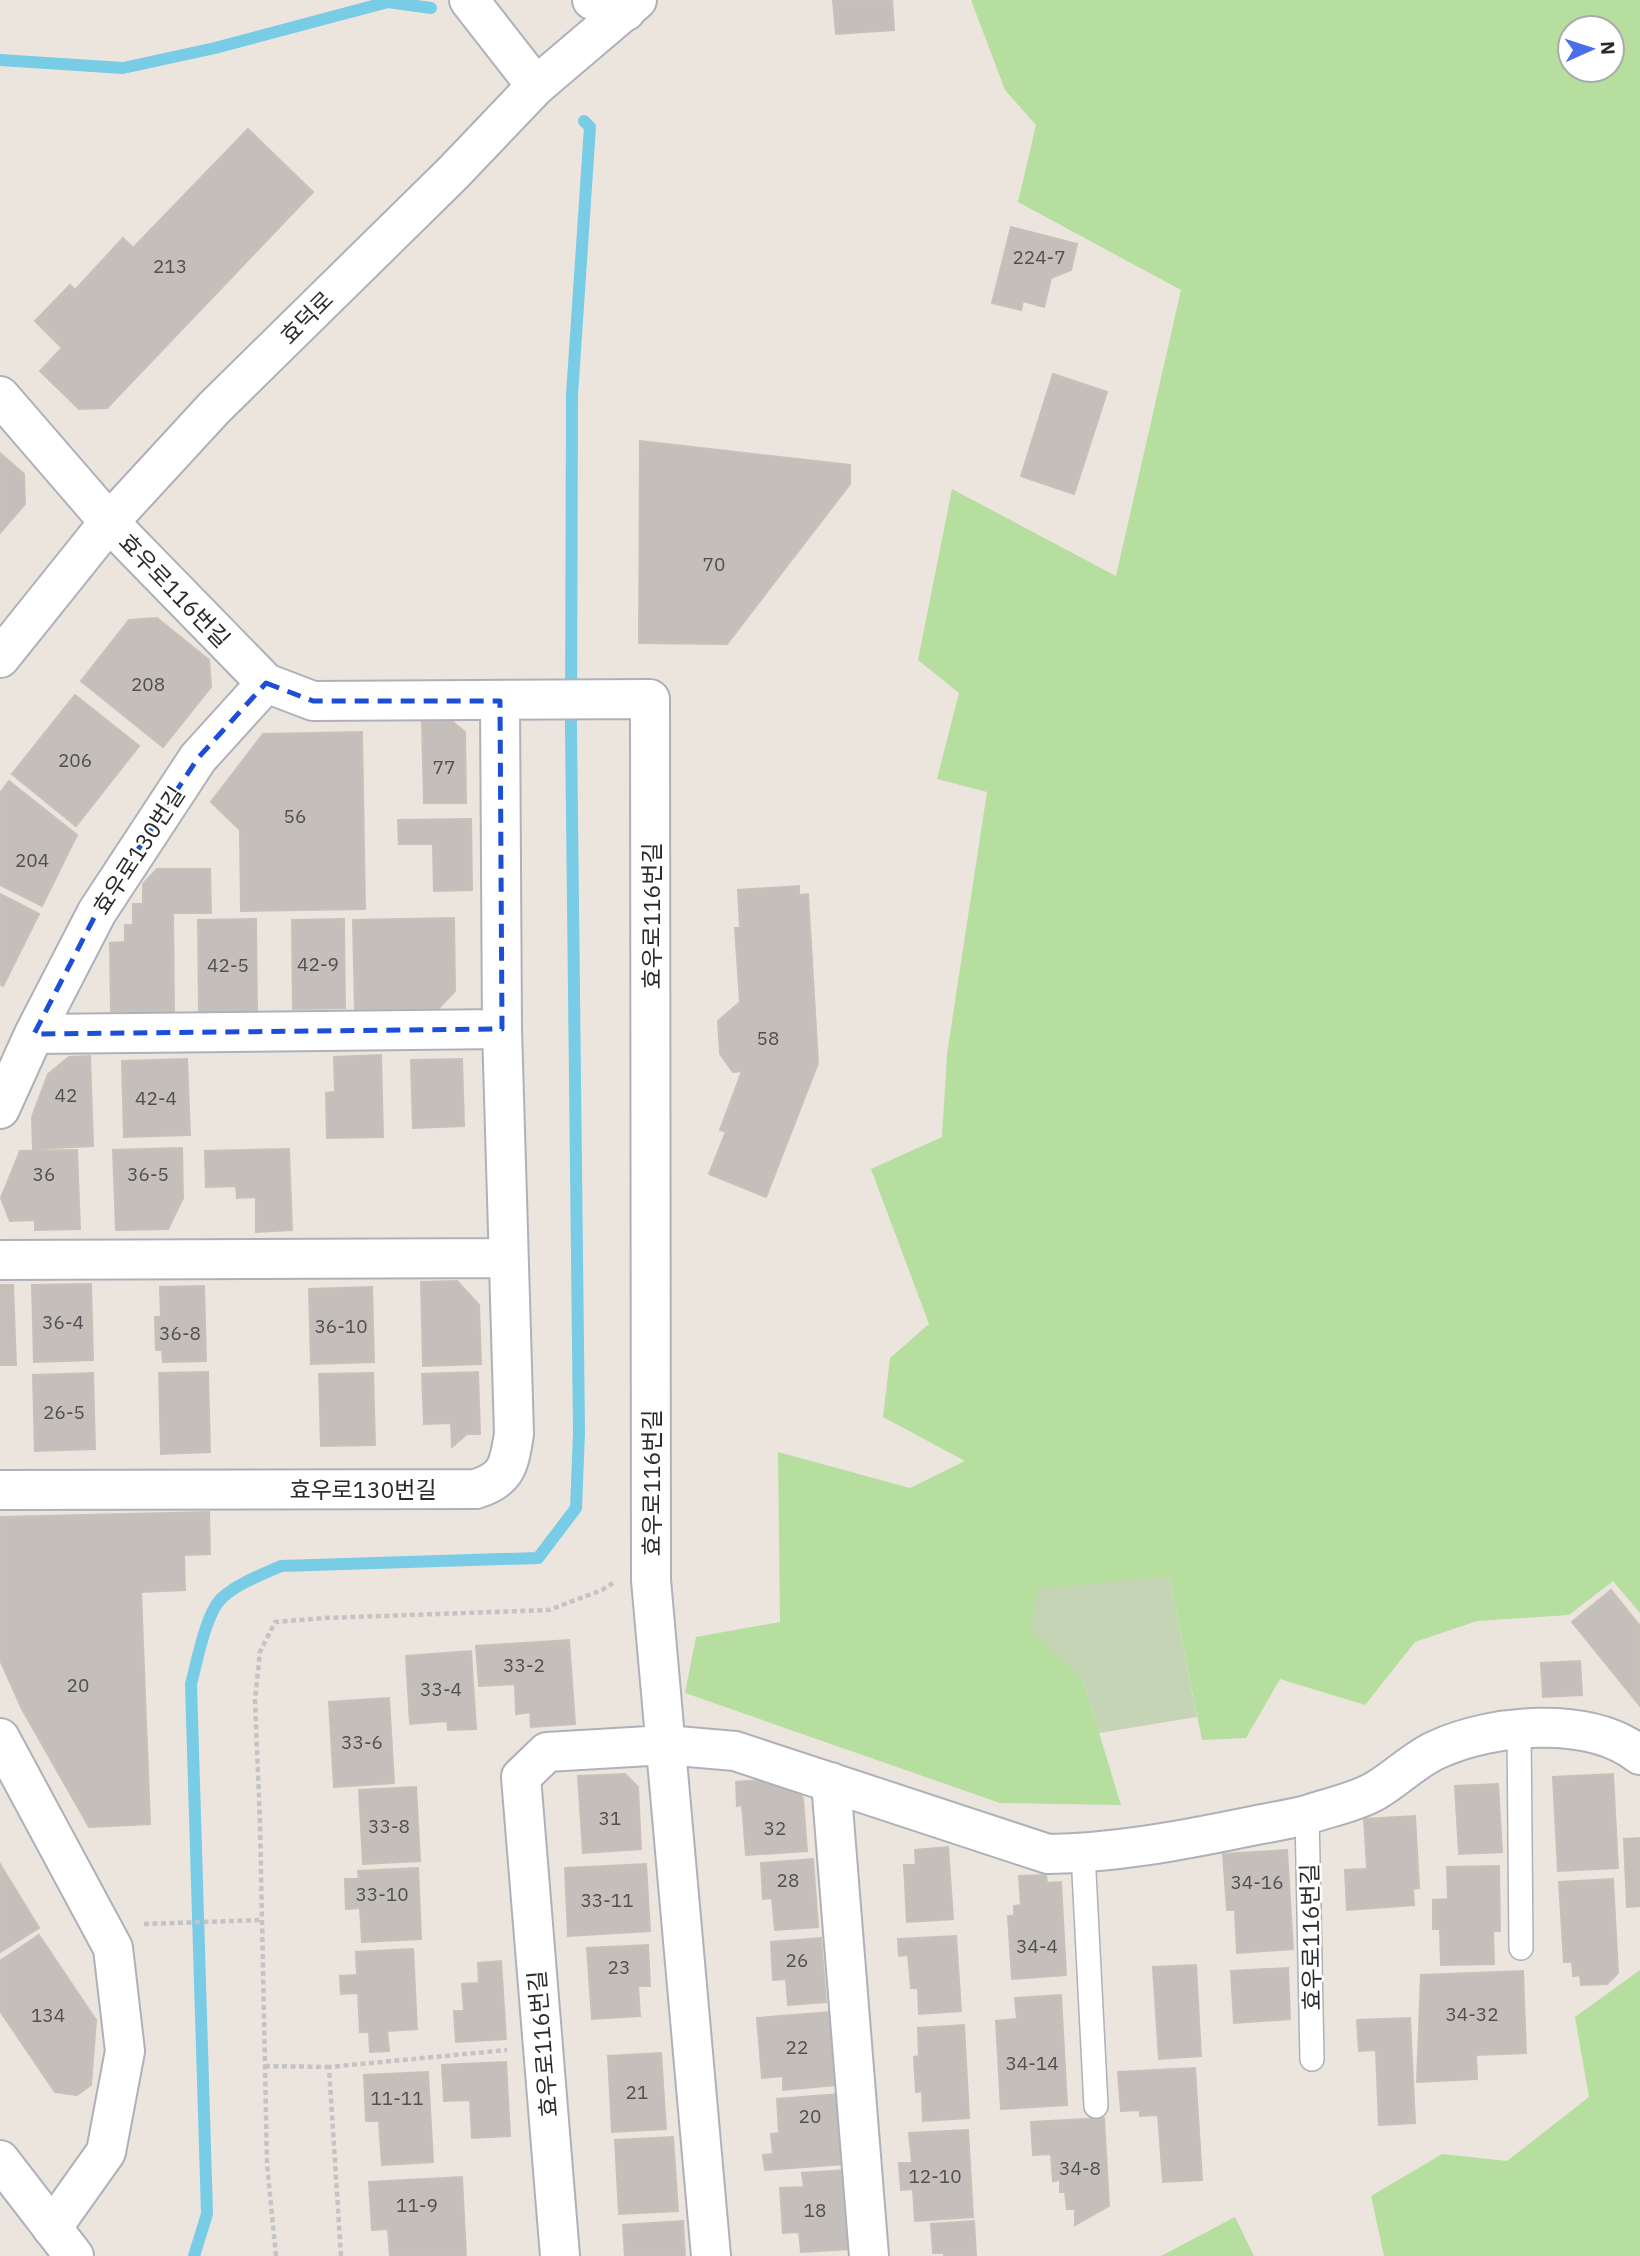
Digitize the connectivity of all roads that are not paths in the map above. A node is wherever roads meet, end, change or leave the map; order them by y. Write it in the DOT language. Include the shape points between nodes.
graph roads {
  1 [pos="469,0"];
  2 [pos="618,4"];
  3 [pos="536,86"];
  4 [pos="0,396"];
  5 [pos="109,522"];
  6 [pos="0,658"];
  7 [pos="266,683"];
  8 [pos="514,701"];
  9 [pos="502,1028"];
  10 [pos="34,1034"];
  11 [pos="0,1109"];
  12 [pos="508,1258"];
  13 [pos="0,1260"];
  14 [pos="0,1490"];
  15 [pos="1519,1728"];
  16 [pos="0,1738"];
  17 [pos="666,1745"];
  18 [pos="1640,1755"];
  19 [pos="831,1782"];
  20 [pos="1307,1814"];
  21 [pos="1083,1853"];
  22 [pos="1521,1948"];
  23 [pos="1312,2059"];
  24 [pos="1096,2106"];
  25 [pos="0,2161"];
  26 [pos="63,2242"];
  27 [pos="560,2256"];
  28 [pos="711,2256"];
  29 [pos="869,2256"];
  1 -- 3 [label="street"];
  2 -- 3 [label="street, 효덕로"];
  3 -- 5 [label="street, 효덕로" via="214,408"];
  4 -- 5 [label="street, 효우로116번길"];
  5 -- 6 [label="street, 효덕로"];
  5 -- 7 [label="street, 효우로116번길"];
  7 -- 8 [label="street, 효우로116번길" via="313,701"];
  7 -- 10 [label="street, 효우로130번길" via="198,758 97,912"];
  8 -- 9 [label="street, 효우로130번길"];
  8 -- 17 [label="street, 효우로116번길" via="650,699 651,1580"];
  9 -- 10 [label="street"];
  9 -- 12 [label="street, 효우로130번길"];
  10 -- 11 [label="street, 효우로130번길"];
  12 -- 13 [label="street"];
  12 -- 14 [label="street, 효우로130번길" via="514,1434 509,1463 489,1485 476,1489"];
  15 -- 18 [label="street, 효우로116번길" via="1566,1728 1602,1735"];
  15 -- 20 [label="street, 효우로116번길" via="1436,1750 1373,1792"];
  15 -- 22 [label="lane"];
  16 -- 26 [label="street" via="113,1948 125,2051 106,2152"];
  17 -- 19 [label="street, 효우로116번길" via="735,1751"];
  17 -- 27 [label="street, 효우로116번길" via="547,1752 521,1777"];
  17 -- 28 [label="street, 효우로116번길"];
  19 -- 21 [label="street, 효우로116번길" via="1048,1854"];
  19 -- 29 [label="street"];
  20 -- 21 [label="street, 효우로116번길" via="1209,1835"];
  20 -- 23 [label="lane, 효우로116번길"];
  21 -- 24 [label="lane"];
  25 -- 26 [label="street"];
}
